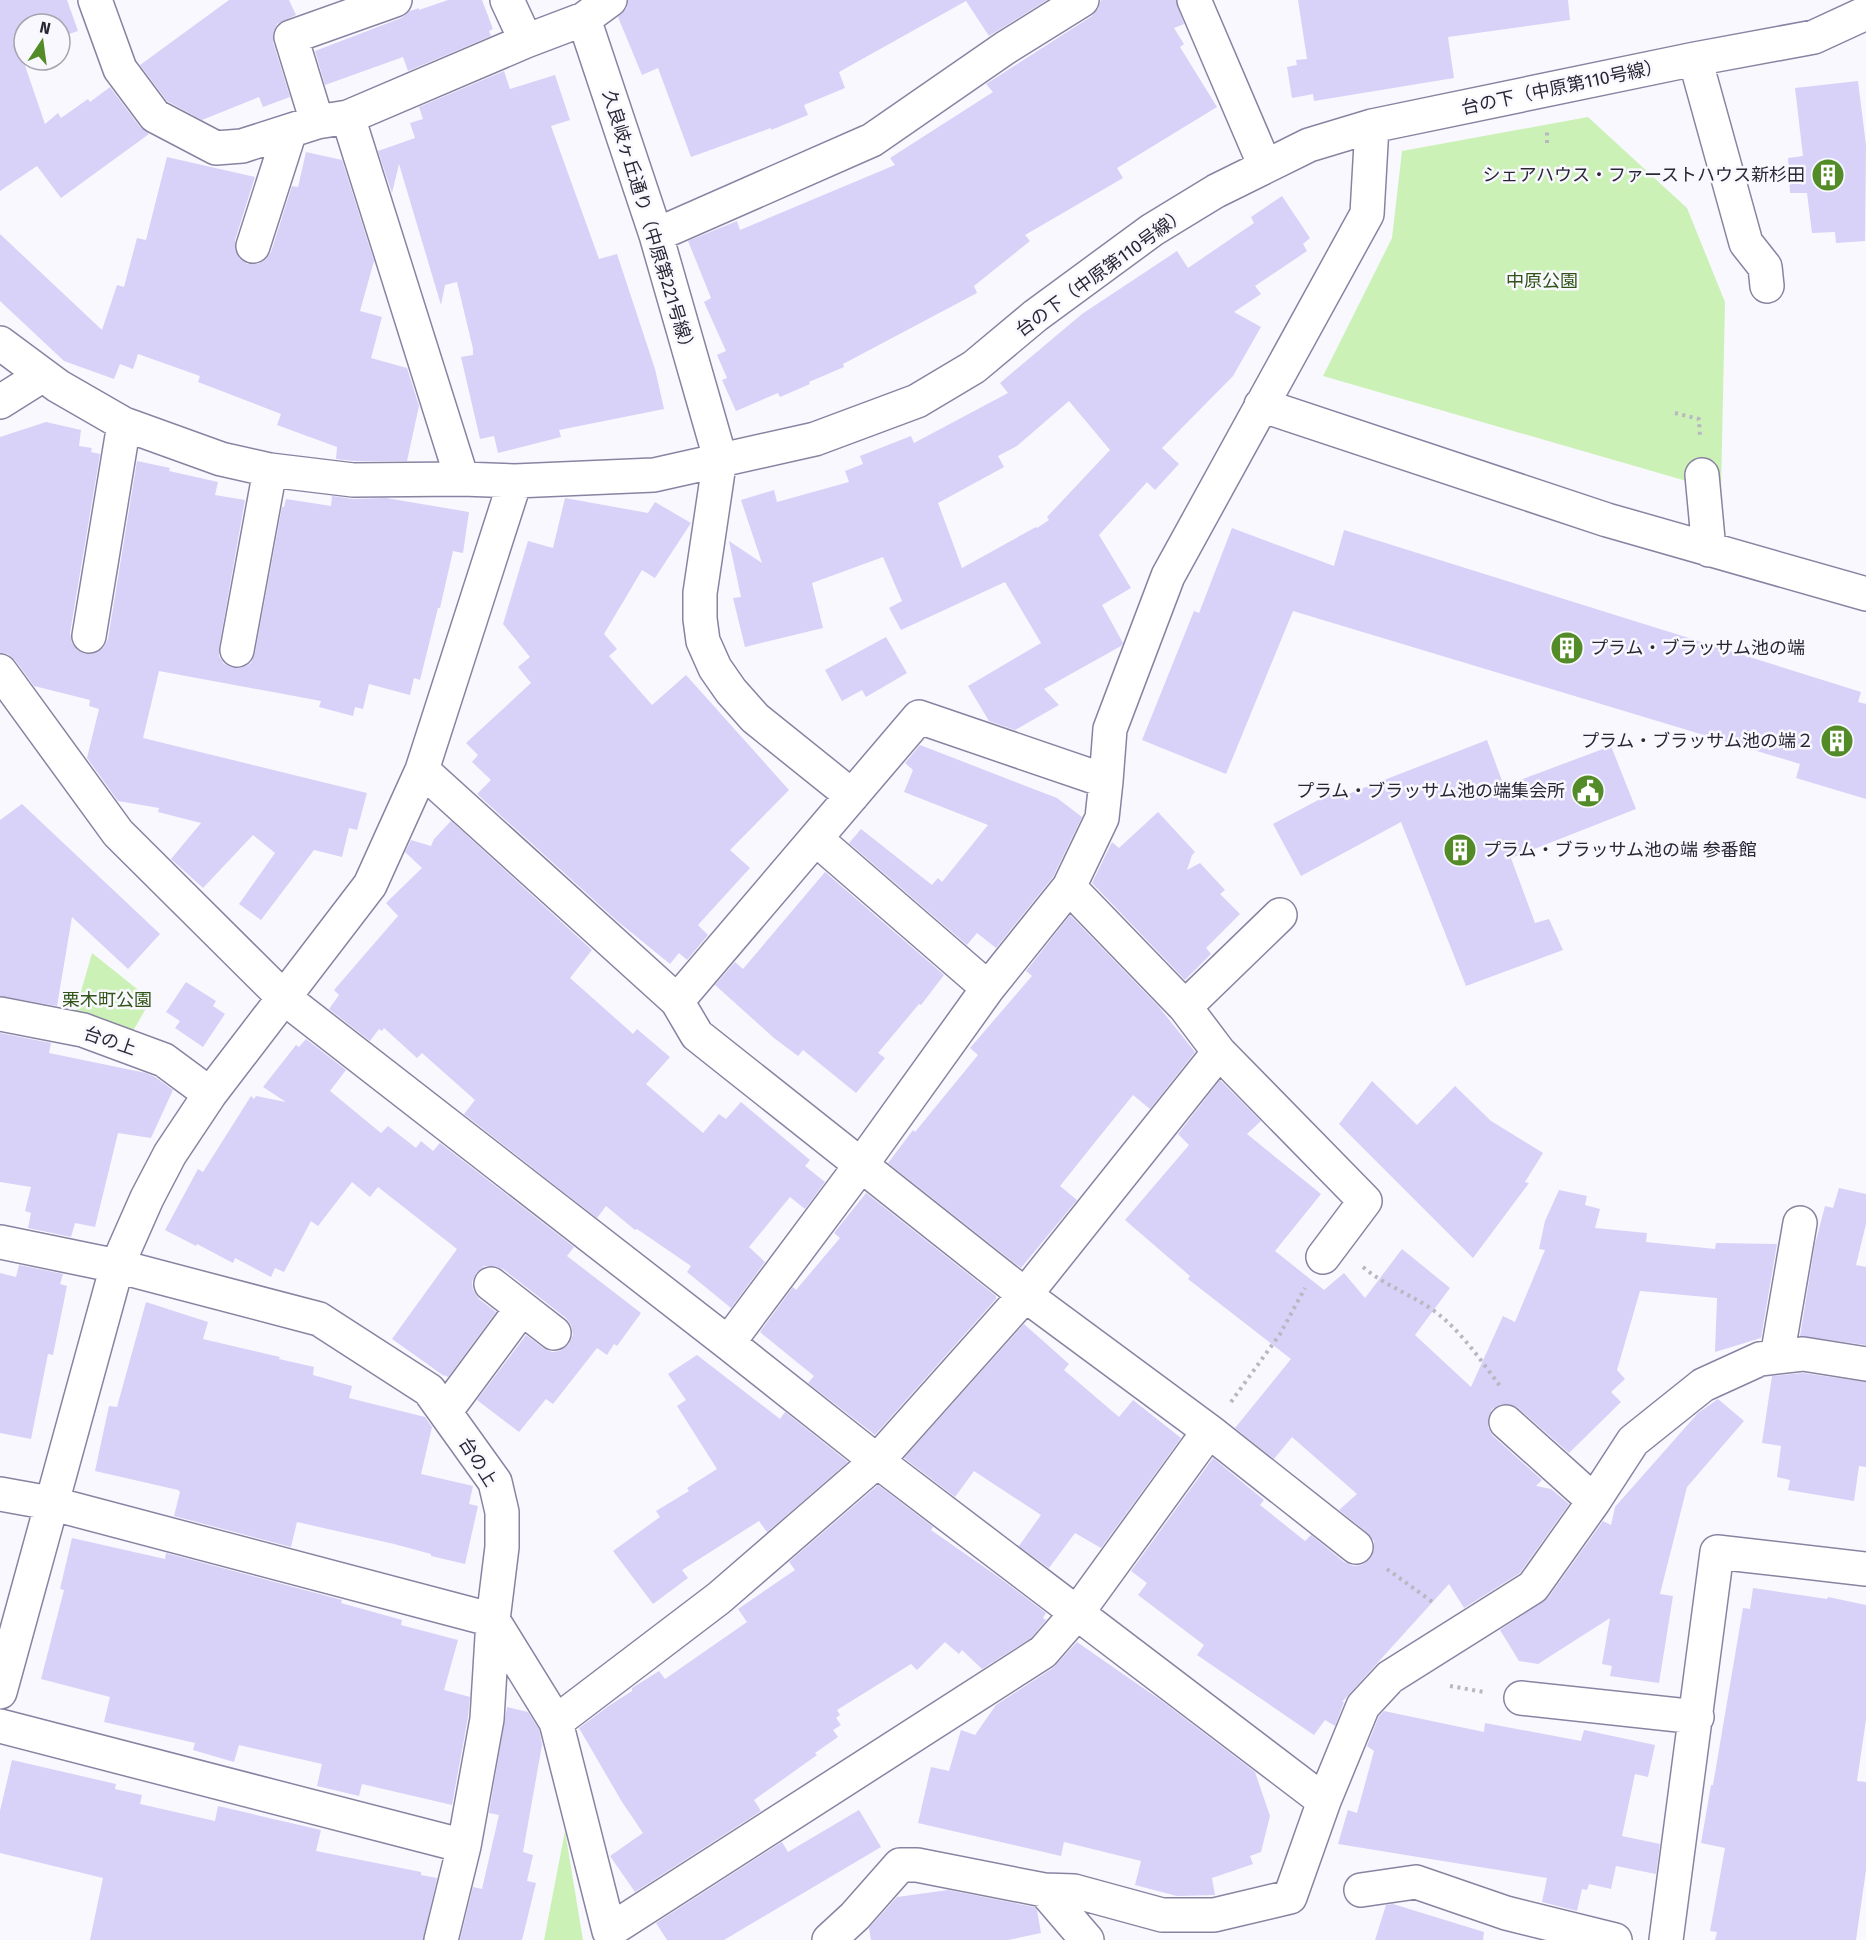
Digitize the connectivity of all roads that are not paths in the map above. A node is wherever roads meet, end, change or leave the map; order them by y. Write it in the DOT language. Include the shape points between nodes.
graph roads {
  1 [pos="95,0"];
  2 [pos="394,0"];
  3 [pos="507,0"];
  4 [pos="1082,0"];
  5 [pos="1194,0"];
  6 [pos="597,10"];
  7 [pos="1855,10"];
  8 [pos="526,41"];
  9 [pos="1695,59"];
  10 [pos="319,123"];
  11 [pos="1371,126"];
  12 [pos="1265,166"];
  13 [pos="656,235"];
  14 [pos="253,246"];
  15 [pos="1767,286"];
  16 [pos="0,343"];
  17 [pos="43,375"];
  18 [pos="0,402"];
  19 [pos="1261,405"];
  20 [pos="124,423"];
  21 [pos="720,458"];
  22 [pos="270,470"];
  23 [pos="1702,475"];
  24 [pos="462,478"];
  25 [pos="515,481"];
  26 [pos="1709,550"];
  27 [pos="1866,594"];
  28 [pos="89,636"];
  29 [pos="237,650"];
  30 [pos="0,671"];
  31 [pos="422,770"];
  32 [pos="1106,782"];
  33 [pos="852,796"];
  34 [pos="816,839"];
  35 [pos="1069,887"];
  36 [pos="1280,915"];
  37 [pos="988,988"];
  38 [pos="283,998"];
  39 [pos="677,1001"];
  40 [pos="1185,1007"];
  41 [pos="0,1014"];
  42 [pos="1220,1052"];
  43 [pos="210,1094"];
  44 [pos="861,1164"];
  45 [pos="1800,1223"];
  46 [pos="0,1242"];
  47 [pos="1323,1257"];
  48 [pos="117,1266"];
  49 [pos="491,1284"];
  50 [pos="1025,1295"];
  51 [pos="522,1308"];
  52 [pos="554,1333"];
  53 [pos="728,1343"];
  54 [pos="1777,1357"];
  55 [pos="1866,1364"];
  56 [pos="1505,1407"];
  57 [pos="445,1412"];
  58 [pos="1209,1431"];
  59 [pos="877,1461"];
  60 [pos="0,1494"];
  61 [pos="1594,1502"];
  62 [pos="50,1503"];
  63 [pos="1356,1547"];
  64 [pos="1866,1569"];
  65 [pos="1077,1613"];
  66 [pos="493,1620"];
  67 [pos="1390,1677"];
  68 [pos="1428,1683"];
  69 [pos="0,1692"];
  70 [pos="1521,1698"];
  71 [pos="1697,1717"];
  72 [pos="556,1722"];
  73 [pos="0,1726"];
  74 [pos="1324,1801"];
  75 [pos="464,1846"];
  76 [pos="1044,1890"];
  77 [pos="1361,1890"];
  78 [pos="441,1940"];
  79 [pos="830,1940"];
  80 [pos="1087,1940"];
  81 [pos="1615,1940"];
  82 [pos="1666,1940"];
  1 -- 10 [label="street" via="120,69 155,116 216,148 242,146"];
  2 -- 10 [label="street" via="291,37"];
  3 -- 8 [label="street"];
  4 -- 13 [label="street" via="872,140"];
  5 -- 12 [label="street"];
  6 -- 8 [label="street"];
  6 -- 13 [label="street, 久良岐ヶ丘通り（中原第221号線）"];
  7 -- 9 [label="street, 台の下（中原第110号線）" via="1814,38"];
  8 -- 10 [label="street"];
  9 -- 11 [label="street, 台の下（中原第110号線）"];
  9 -- 15 [label="street" via="1746,243 1765,267"];
  10 -- 14 [label="street"];
  10 -- 24 [label="street"];
  11 -- 12 [label="street, 台の下（中原第110号線）" via="1309,145"];
  11 -- 19 [label="street" via="1366,214"];
  12 -- 21 [label="street, 台の下（中原第110号線）" via="1152,230 1035,316 974,367 917,401 815,439"];
  13 -- 21 [label="street, 久良岐ヶ丘通り（中原第221号線）"];
  16 -- 17 [label="street, 台の下（中原第110号線）"];
  17 -- 18 [label="street"];
  17 -- 20 [label="street, 台の下（中原第110号線）"];
  19 -- 26 [label="street"];
  19 -- 32 [label="street" via="1168,576 1110,729"];
  20 -- 22 [label="street, 台の下（中原第110号線）" via="221,459"];
  20 -- 28 [label="street"];
  21 -- 25 [label="street, 台の下（中原第110号線）" via="654,475"];
  21 -- 33 [label="street" via="700,593 703,641 715,668 755,718"];
  22 -- 24 [label="street, 台の下（中原第110号線）" via="353,480"];
  22 -- 29 [label="street"];
  23 -- 26 [label="street"];
  24 -- 25 [label="street, 台の下（中原第110号線）"];
  25 -- 31 [label="street"];
  26 -- 27 [label="street"];
  30 -- 38 [label="street" via="118,833"];
  31 -- 38 [label="street" via="370,885"];
  31 -- 39 [label="street"];
  32 -- 33 [label="street" via="919,717"];
  32 -- 35 [label="street" via="1102,818"];
  33 -- 34 [label="street"];
  34 -- 37 [label="street"];
  34 -- 39 [label="street"];
  35 -- 37 [label="street"];
  35 -- 40 [label="street"];
  36 -- 40 [label="street"];
  37 -- 44 [label="street"];
  38 -- 43 [label="street"];
  38 -- 53 [label="street"];
  39 -- 44 [label="street" via="697,1035"];
  40 -- 42 [label="street"];
  41 -- 43 [label="street, 台の上" via="83,1030 164,1060"];
  42 -- 47 [label="street" via="1365,1201"];
  42 -- 50 [label="street"];
  43 -- 48 [label="street" via="170,1154"];
  44 -- 50 [label="street"];
  44 -- 53 [label="street"];
  45 -- 54 [label="street"];
  46 -- 48 [label="street, 台の上"];
  48 -- 57 [label="street, 台の上" via="319,1319 429,1390"];
  48 -- 62 [label="street"];
  49 -- 51 [label="street"];
  50 -- 58 [label="street"];
  50 -- 59 [label="street"];
  51 -- 52 [label="street"];
  51 -- 57 [label="street"];
  53 -- 59 [label="street"];
  54 -- 55 [label="street" via="1803,1354"];
  54 -- 61 [label="street" via="1760,1359 1703,1385 1633,1441"];
  56 -- 61 [label="street"];
  57 -- 66 [label="street, 台の上" via="495,1482 502,1512"];
  58 -- 63 [label="street"];
  58 -- 65 [label="street"];
  59 -- 65 [label="street"];
  59 -- 72 [label="street" via="719,1598"];
  60 -- 62 [label="street"];
  61 -- 67 [label="street" via="1533,1587"];
  62 -- 66 [label="street"];
  62 -- 69 [label="street"];
  64 -- 71 [label="street" via="1717,1552"];
  65 -- 72 [label="street" via="1043,1652 609,1931"];
  65 -- 74 [label="street"];
  66 -- 72 [label="street"];
  66 -- 75 [label="street, 台の上" via="487,1719"];
  67 -- 68 [label="street"];
  67 -- 74 [label="street" via="1362,1707"];
  70 -- 71 [label="street"];
  71 -- 82 [label="street"];
  73 -- 75 [label="street"];
  74 -- 76 [label="street" via="1301,1896 1214,1915 1162,1915 1074,1892"];
  75 -- 78 [label="street, 台の上"];
  76 -- 79 [label="street" via="900,1865"];
  76 -- 80 [label="street"];
  77 -- 81 [label="street" via="1416,1882 1506,1913"];
}
